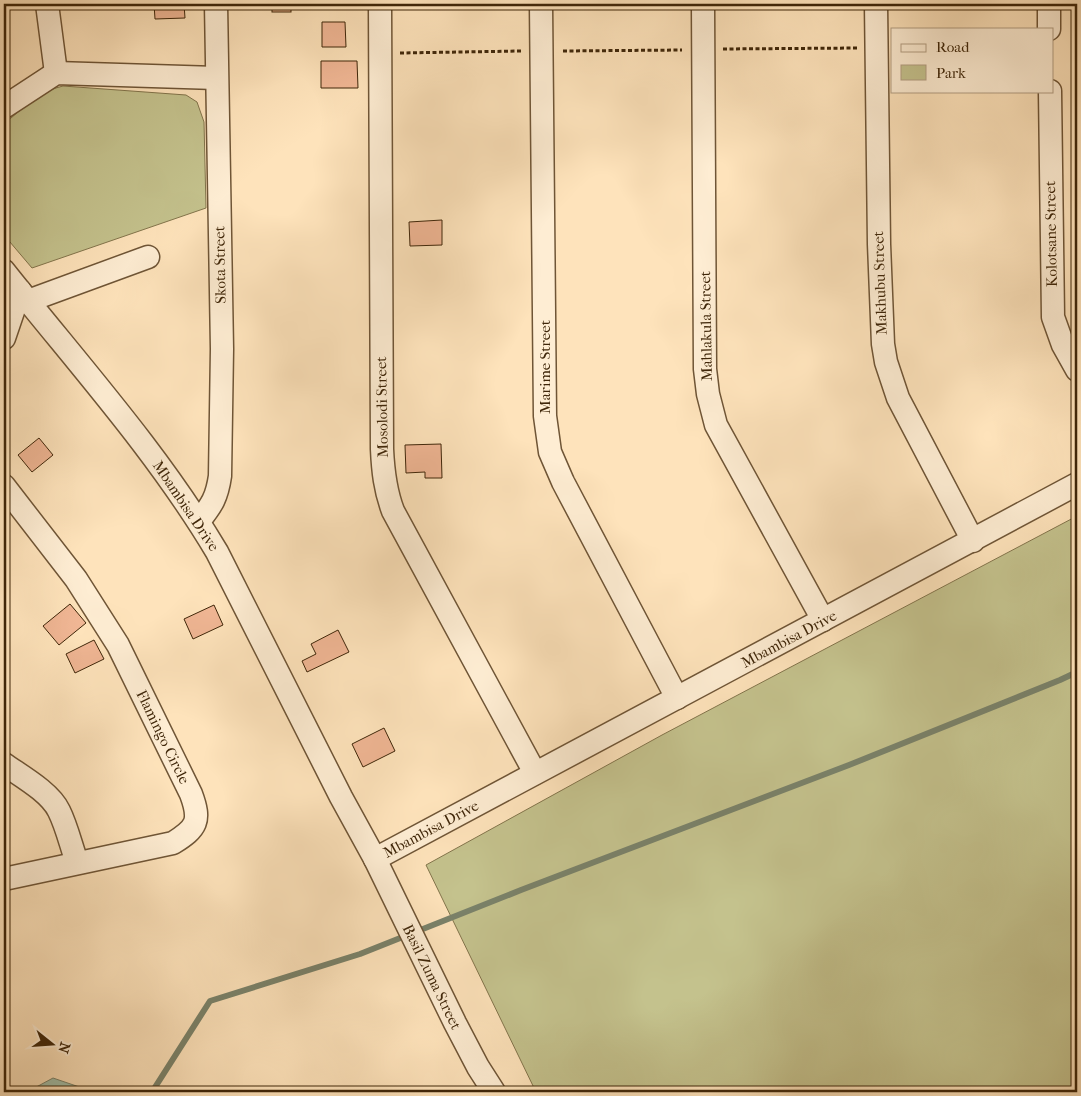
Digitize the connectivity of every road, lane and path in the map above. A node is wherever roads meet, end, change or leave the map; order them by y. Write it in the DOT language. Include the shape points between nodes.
graph roads {
  1 [pos="47,4"];
  2 [pos="216,4"];
  3 [pos="380,4"];
  4 [pos="541,4"];
  5 [pos="703,4"];
  6 [pos="876,4"];
  7 [pos="1048,4"];
  8 [pos="1049,28"];
  9 [pos="876,48"];
  10 [pos="703,50"];
  11 [pos="542,51"];
  12 [pos="380,53"];
  13 [pos="56,73"];
  14 [pos="216,78"];
  15 [pos="1050,92"];
  16 [pos="4,107"];
  17 [pos="148,257"];
  18 [pos="4,271"];
  19 [pos="24,296"];
  20 [pos="4,338"];
  21 [pos="1077,370"];
  22 [pos="1077,484"];
  23 [pos="4,486"];
  24 [pos="199,521"];
  25 [pos="973,541"];
  26 [pos="823,620"];
  27 [pos="677,698"];
  28 [pos="4,764"];
  29 [pos="536,773"];
  30 [pos="375,859"];
  31 [pos="77,862"];
  32 [pos="4,878"];
  33 [pos="494,1092"];
  1 -- 13 [label="street"];
  2 -- 14 [label="street, Skota Street"];
  3 -- 12 [label="street, Mosolodi Street"];
  4 -- 11 [label="street, Marime Street"];
  5 -- 10 [label="street, Mahlakula Street"];
  6 -- 9 [label="street, Makhubu Street"];
  7 -- 8 [label="street"];
  9 -- 10 [label="path"];
  9 -- 25 [label="street, Makhubu Street" via="880,314 886,362 898,398"];
  10 -- 11 [label="path"];
  10 -- 26 [label="street, Mahlakula Street" via="705,369 710,408 720,433"];
  11 -- 12 [label="path"];
  11 -- 27 [label="street, Marime Street" via="545,416 550,452"];
  12 -- 29 [label="street, Mosolodi Street" via="382,449 386,493"];
  13 -- 14 [label="street"];
  13 -- 16 [label="street"];
  14 -- 24 [label="street, Skota Street" via="222,349 220,476 217,495"];
  15 -- 21 [label="street, Kolotsane Street" via="1053,317"];
  17 -- 19 [label="street"];
  18 -- 19 [label="street, Mbambisa Drive"];
  19 -- 20 [label="street"];
  19 -- 24 [label="street, Mbambisa Drive" via="167,475"];
  22 -- 25 [label="street, Mbambisa Drive"];
  23 -- 31 [label="street, Flamingo Circle" via="76,579 118,644 196,809 193,828 173,844"];
  24 -- 30 [label="street, Mbambisa Drive"];
  25 -- 26 [label="street, Mbambisa Drive"];
  26 -- 27 [label="street, Mbambisa Drive"];
  27 -- 29 [label="street, Mbambisa Drive"];
  28 -- 31 [label="street" via="36,786 59,810"];
  29 -- 30 [label="street, Mbambisa Drive"];
  30 -- 33 [label="street, Basil Zuma Street" via="422,958"];
  31 -- 32 [label="street, Flamingo Circle"];
}
